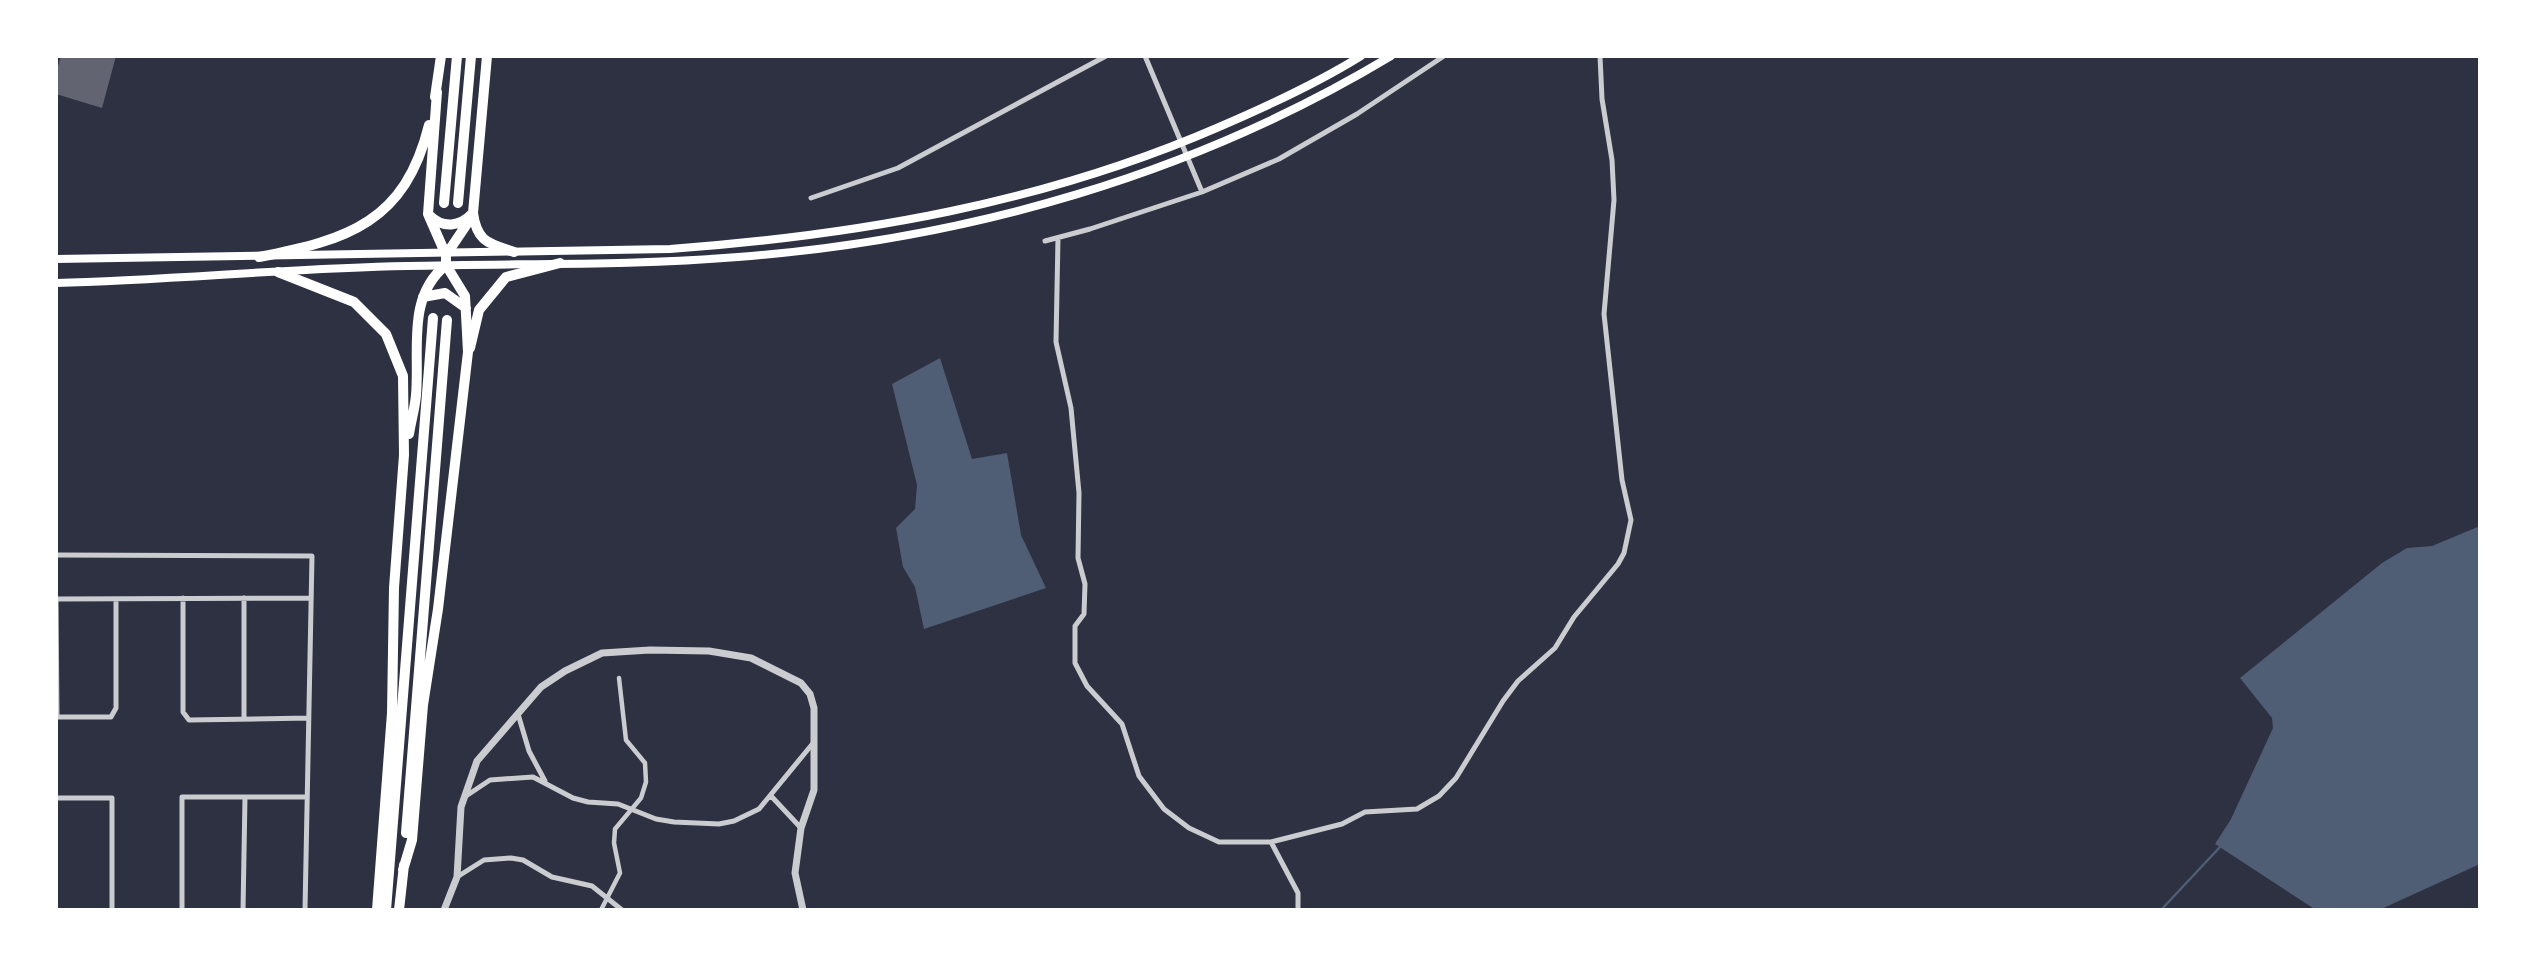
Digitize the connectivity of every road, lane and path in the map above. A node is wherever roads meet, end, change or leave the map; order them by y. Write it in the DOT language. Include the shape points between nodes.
graph roads {
  1 [pos="441,56"];
  2 [pos="457,56"];
  3 [pos="471,56"];
  4 [pos="487,56"];
  5 [pos="1106,56"];
  6 [pos="1145,56"];
  7 [pos="1347,56"];
  8 [pos="1361,56"];
  9 [pos="1391,56"];
  10 [pos="1444,56"];
  11 [pos="1600,56"];
  12 [pos="1344,67"];
  13 [pos="437,92"];
  14 [pos="1202,192"];
  15 [pos="811,198"];
  16 [pos="444,203"];
  17 [pos="458,203"];
  18 [pos="473,213"];
  19 [pos="428,214"];
  20 [pos="1058,238"];
  21 [pos="1045,241"];
  22 [pos="514,252"];
  23 [pos="259,257"];
  24 [pos="56,260"];
  25 [pos="446,260"];
  26 [pos="560,263"];
  27 [pos="278,272"];
  28 [pos="56,282"];
  29 [pos="423,297"];
  30 [pos="467,309"];
  31 [pos="433,318"];
  32 [pos="447,320"];
  33 [pos="468,352"];
  34 [pos="404,455"];
  35 [pos="56,555"];
  36 [pos="183,598"];
  37 [pos="244,598"];
  38 [pos="311,598"];
  39 [pos="116,599"];
  40 [pos="618,678"];
  41 [pos="518,715"];
  42 [pos="57,717"];
  43 [pos="309,718"];
  44 [pos="244,719"];
  45 [pos="814,742"];
  46 [pos="545,780"];
  47 [pos="245,797"];
  48 [pos="307,797"];
  49 [pos="772,797"];
  50 [pos="56,798"];
  51 [pos="464,798"];
  52 [pos="633,808"];
  53 [pos="801,828"];
  54 [pos="1271,842"];
  55 [pos="403,870"];
  56 [pos="457,877"];
  57 [pos="607,897"];
  58 [pos="112,910"];
  59 [pos="182,910"];
  60 [pos="243,910"];
  61 [pos="305,910"];
  62 [pos="377,910"];
  63 [pos="386,910"];
  64 [pos="399,910"];
  65 [pos="444,910"];
  66 [pos="601,910"];
  67 [pos="622,910"];
  68 [pos="803,910"];
  69 [pos="1298,910"];
  1 -- 13 [label="highway"];
  2 -- 16 [label="highway"];
  3 -- 17 [label="highway"];
  4 -- 18 [label="highway"];
  5 -- 15 [label="street" via="898,168"];
  6 -- 14 [label="street"];
  7 -- 12 [label="main road"];
  8 -- 12 [label="main road"];
  9 -- 26 [label="main road" via="1335,89 1177,162 1079,195 960,225 738,257"];
  10 -- 14 [label="street" via="1279,159"];
  11 -- 54 [label="street" via="1614,200 1604,314 1622,480 1632,520 1624,553 1555,648 1518,681 1456,778 1439,796 1417,809 1365,812 1342,824"];
  12 -- 22 [label="main road" via="1267,107 1169,148 1031,194 892,225 713,246"];
  13 -- 19 [label="highway"];
  13 -- 23 [label="highway" via="417,166 391,203 356,229 321,245"];
  14 -- 20 [label="street"];
  18 -- 19 [label="highway" via="452,225 439,223"];
  18 -- 22 [label="highway" via="478,235"];
  18 -- 25 [label="highway"];
  19 -- 25 [label="highway"];
  20 -- 21 [label="street"];
  20 -- 54 [label="street" via="1056,342 1071,408 1079,493 1078,558 1085,584 1084,614 1075,625 1075,663 1087,686 1122,724 1139,776 1164,809 1219,842"];
  22 -- 25 [label="main road"];
  23 -- 24 [label="main road"];
  23 -- 25 [label="main road"];
  25 -- 26 [label="main road"];
  25 -- 27 [label="main road"];
  25 -- 29 [label="highway"];
  25 -- 30 [label="highway"];
  26 -- 33 [label="highway" via="506,277 479,310"];
  27 -- 28 [label="main road"];
  27 -- 34 [label="highway" via="354,302 386,334 403,376"];
  29 -- 30 [label="highway" via="445,293"];
  29 -- 34 [label="highway" via="416,397"];
  30 -- 33 [label="highway"];
  31 -- 63 [label="highway"];
  32 -- 55 [label="highway"];
  33 -- 55 [label="highway" via="423,705 412,841"];
  34 -- 62 [label="highway" via="394,588 393,713"];
  35 -- 38 [label="street" via="312,556"];
  36 -- 37 [label="street"];
  36 -- 39 [label="street"];
  36 -- 44 [label="street" via="183,712 189,720"];
  37 -- 38 [label="street"];
  37 -- 44 [label="street"];
  38 -- 43 [label="street"];
  39 -- 42 [label="street" via="116,708 111,717"];
  39 -- 42 [label="street" via="56,599"];
  40 -- 52 [label="street" via="626,740 646,769 643,792"];
  41 -- 45 [label="street" via="541,687 602,653 709,651 751,658 801,683 812,698"];
  41 -- 46 [label="street" via="528,751"];
  41 -- 51 [label="street" via="477,761"];
  43 -- 44 [label="street"];
  43 -- 48 [label="street"];
  45 -- 49 [label="street"];
  45 -- 53 [label="street" via="814,790"];
  46 -- 51 [label="street" via="499,778 475,787"];
  46 -- 52 [label="street" via="573,799"];
  47 -- 48 [label="street"];
  47 -- 59 [label="street" via="182,797"];
  47 -- 60 [label="street"];
  48 -- 61 [label="street"];
  49 -- 52 [label="street" via="748,815 719,824 656,819"];
  49 -- 53 [label="street"];
  50 -- 58 [label="street" via="112,798"];
  51 -- 56 [label="street"];
  52 -- 57 [label="street" via="615,829 620,873"];
  53 -- 68 [label="street" via="795,873"];
  54 -- 69 [label="street" via="1298,894"];
  55 -- 64 [label="highway"];
  56 -- 57 [label="street" via="484,860 511,858 552,877 592,886"];
  56 -- 65 [label="street"];
  57 -- 66 [label="street"];
  57 -- 67 [label="street"];
}
